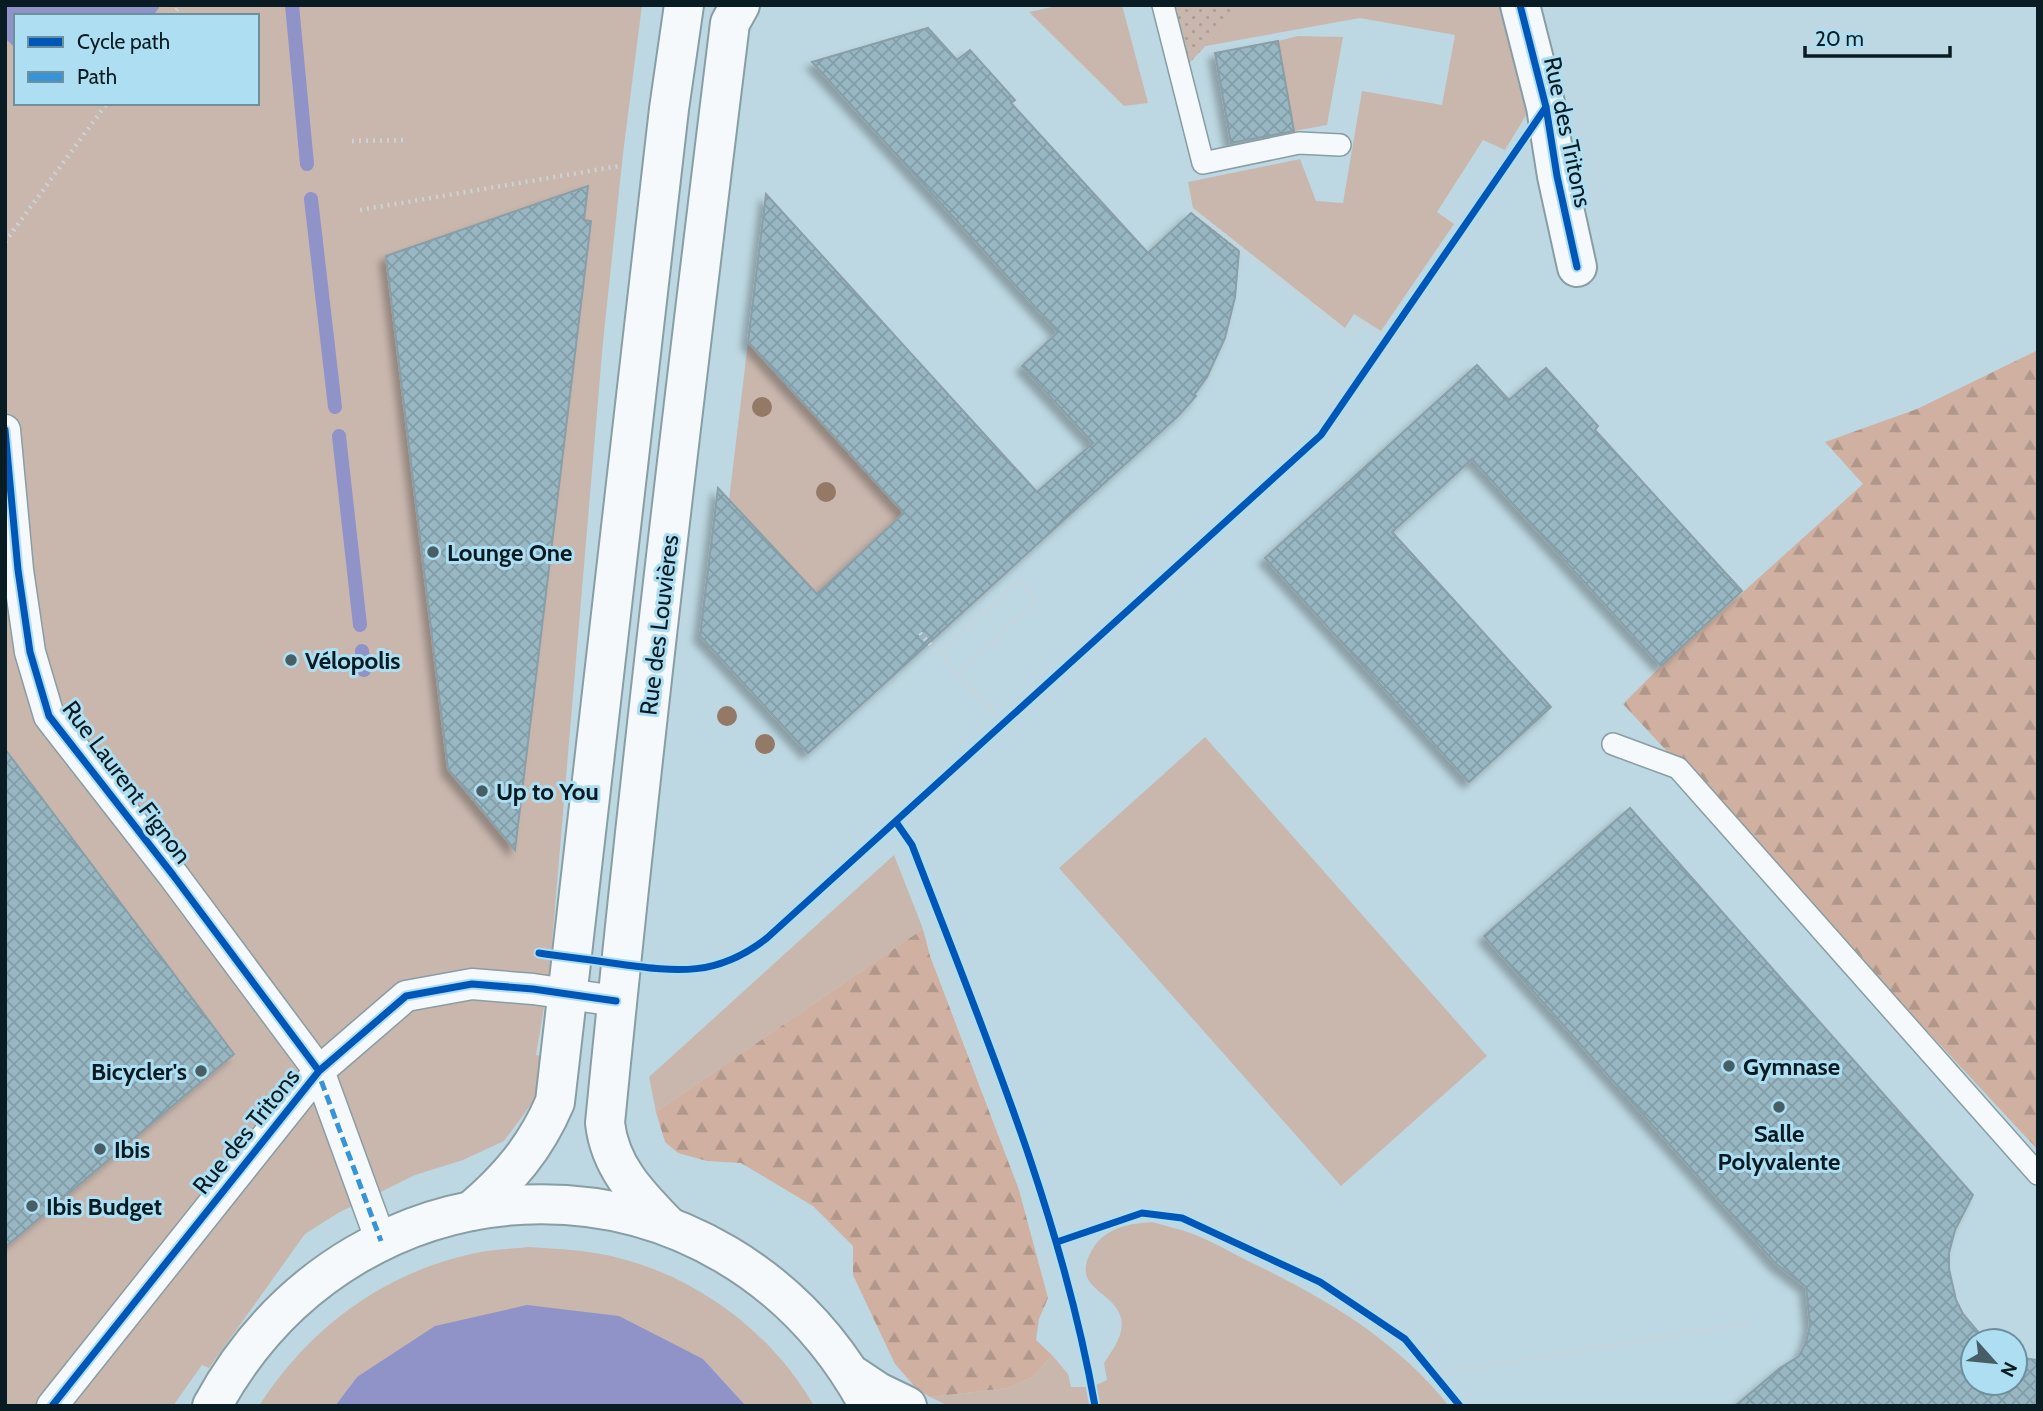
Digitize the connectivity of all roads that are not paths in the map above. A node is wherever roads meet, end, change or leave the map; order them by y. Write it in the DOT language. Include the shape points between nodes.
graph roads {
  1 [pos="684,5"];
  2 [pos="740,5"];
  3 [pos="1163,5"];
  4 [pos="1520,5"];
  5 [pos="1340,145"];
  6 [pos="1577,267"];
  7 [pos="5,430"];
  8 [pos="1613,744"];
  9 [pos="568,994"];
  10 [pos="616,1001"];
  11 [pos="319,1071"];
  12 [pos="2038,1174"];
  13 [pos="471,1211"];
  14 [pos="669,1227"];
  15 [pos="381,1241"];
  16 [pos="860,1390"];
  17 [pos="52,1406"];
  18 [pos="212,1406"];
  19 [pos="907,1406"];
  1 -- 9 [label="street, Rue des Louvières"];
  2 -- 10 [label="street, Rue des Louvières" via="728,37"];
  3 -- 5 [label="lane" via="1202,163 1300,143"];
  4 -- 6 [label="street, Rue des Tritons" via="1546,107"];
  7 -- 11 [label="street, Rue Laurent Fignon" via="30,652 49,716"];
  8 -- 12 [label="lane" via="1678,768"];
  9 -- 10 [label="street, Rue des Tritons"];
  9 -- 11 [label="street, Rue des Tritons" via="472,984 406,996"];
  9 -- 13 [label="street, Rue des Louvières" via="555,1102 546,1123 511,1173"];
  10 -- 14 [label="street, Rue des Louvières" via="607,1142 628,1183"];
  11 -- 15 [label="street, Rue Laurent Fignon"];
  11 -- 17 [label="street, Rue des Tritons"];
  13 -- 14 [label="street" via="534,1204 575,1206"];
  13 -- 15 [label="street"];
  14 -- 16 [label="street" via="733,1258 783,1295 813,1324"];
  15 -- 18 [label="street" via="336,1266 288,1305 246,1352"];
  16 -- 19 [label="street" via="878,1392"];
}
